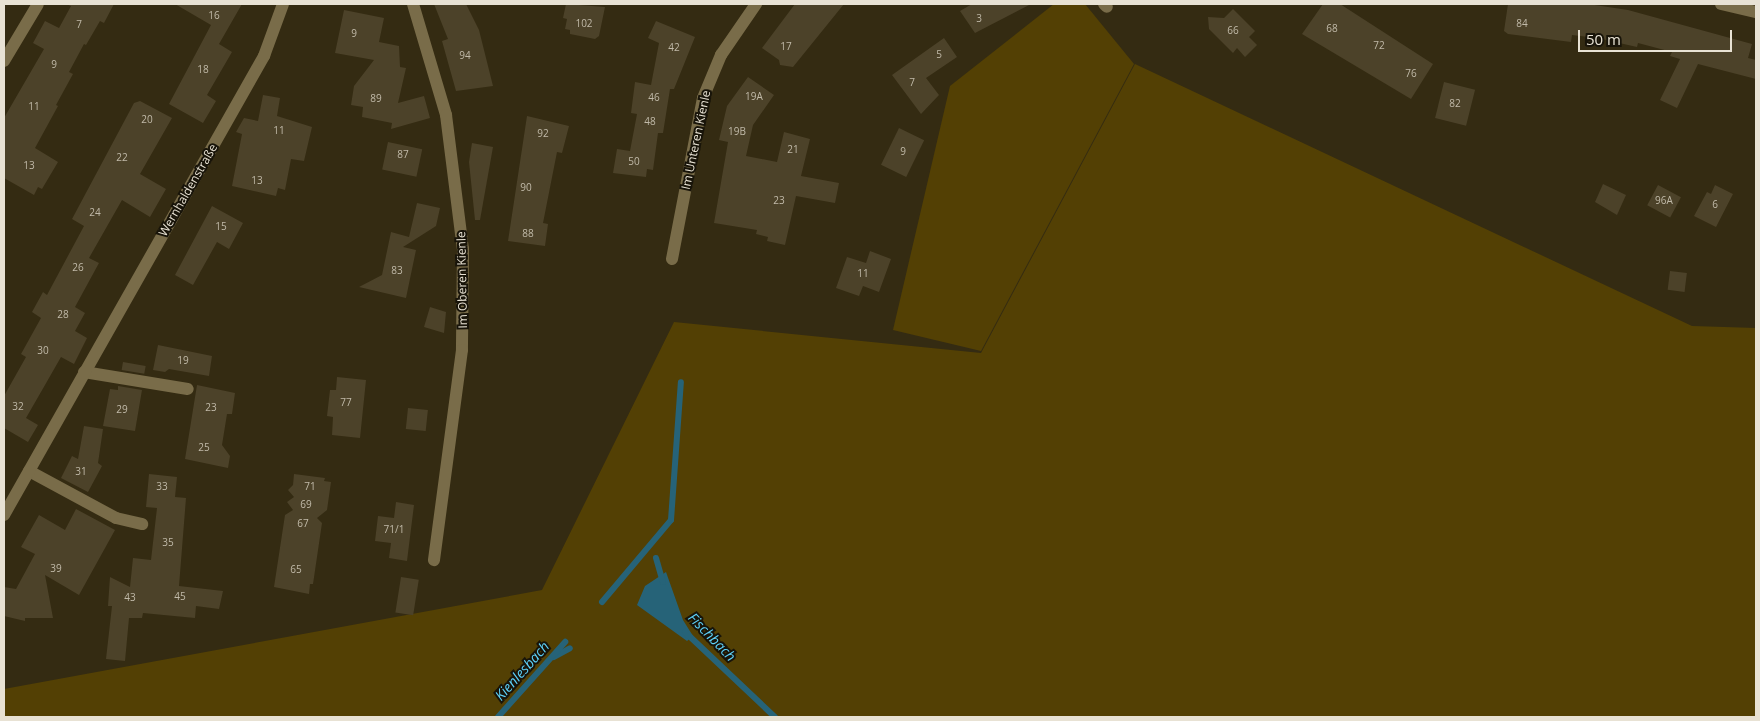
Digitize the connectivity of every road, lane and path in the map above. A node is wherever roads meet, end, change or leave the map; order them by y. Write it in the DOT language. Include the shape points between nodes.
graph roads {
  1 [pos="38,4"];
  2 [pos="283,4"];
  3 [pos="413,4"];
  4 [pos="756,4"];
  5 [pos="1721,4"];
  6 [pos="1756,12"];
  7 [pos="4,61"];
  8 [pos="672,259"];
  9 [pos="84,372"];
  10 [pos="188,390"];
  11 [pos="29,471"];
  12 [pos="4,516"];
  13 [pos="142,524"];
  14 [pos="434,560"];
  1 -- 7 [label="street"];
  2 -- 9 [label="street, Wernhaldenstraße" via="264,56"];
  3 -- 14 [label="street, Im Oberen Kienle" via="446,115 463,250 462,350"];
  4 -- 8 [label="street, Im Unteren Kienle" via="721,55 703,98"];
  5 -- 6 [label="street"];
  9 -- 10 [label="street"];
  9 -- 11 [label="street, Wernhaldenstraße"];
  11 -- 12 [label="street, Wernhaldenstraße"];
  11 -- 13 [label="street" via="116,518"];
}
